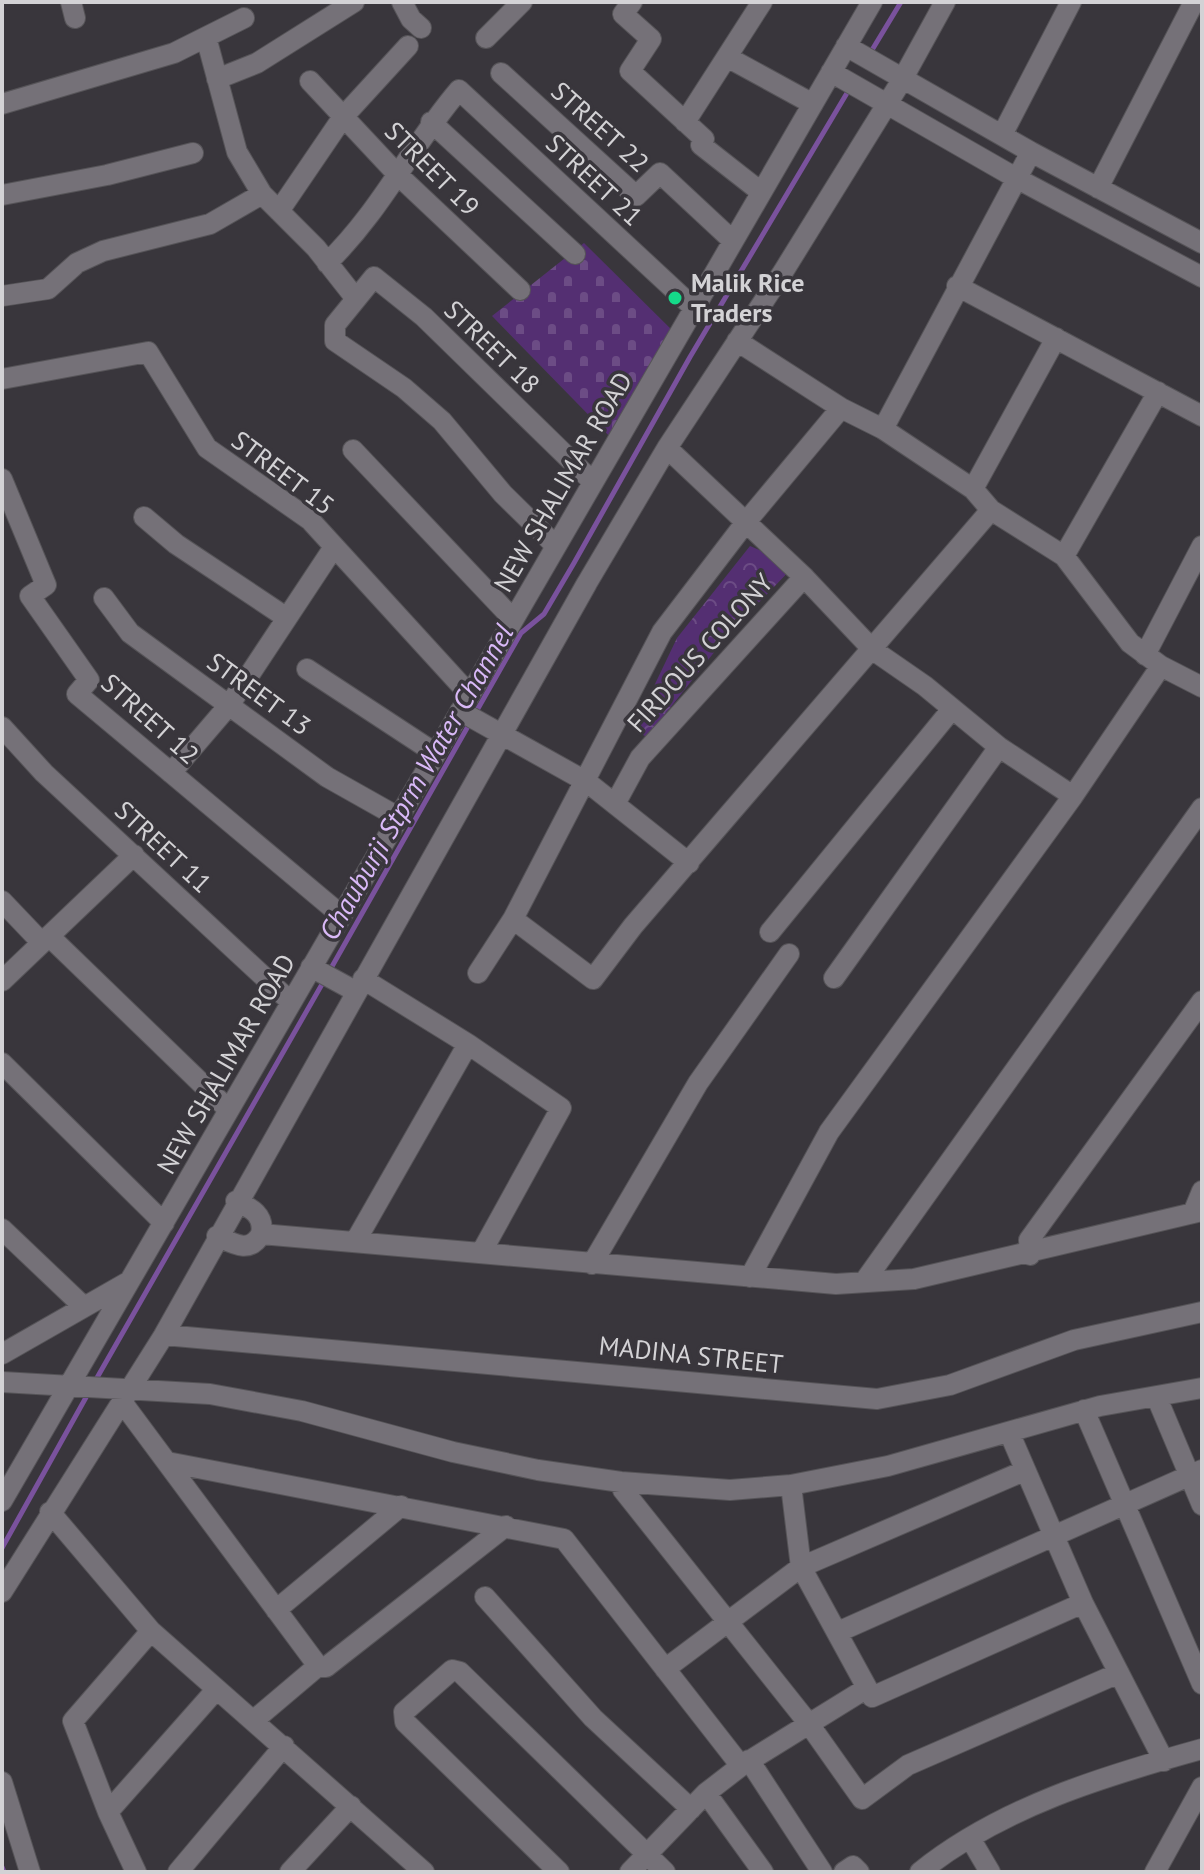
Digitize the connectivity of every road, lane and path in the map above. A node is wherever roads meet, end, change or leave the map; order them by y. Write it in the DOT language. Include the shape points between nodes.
graph roads {
  1 [pos="354,2"];
  2 [pos="402,2"];
  3 [pos="522,2"];
  4 [pos="762,2"];
  5 [pos="872,2"];
  6 [pos="945,2"];
  7 [pos="1071,2"];
  8 [pos="1194,2"];
  9 [pos="627,8"];
  10 [pos="244,18"];
  11 [pos="421,28"];
  12 [pos="206,37"];
  13 [pos="486,38"];
  14 [pos="408,46"];
  15 [pos="851,49"];
  16 [pos="727,57"];
  17 [pos="501,73"];
  18 [pos="834,74"];
  19 [pos="895,75"];
  20 [pos="217,79"];
  21 [pos="310,81"];
  22 [pos="878,99"];
  23 [pos="2,104"];
  24 [pos="813,104"];
  25 [pos="343,117"];
  26 [pos="431,122"];
  27 [pos="685,122"];
  28 [pos="1002,135"];
  29 [pos="1031,152"];
  30 [pos="193,153"];
  31 [pos="398,175"];
  32 [pos="1016,178"];
  33 [pos="1098,188"];
  34 [pos="761,192"];
  35 [pos="262,194"];
  36 [pos="2,195"];
  37 [pos="279,211"];
  38 [pos="733,241"];
  39 [pos="1201,241"];
  40 [pos="575,254"];
  41 [pos="327,263"];
  42 [pos="1202,277"];
  43 [pos="957,286"];
  44 [pos="520,290"];
  45 [pos="2,296"];
  46 [pos="353,300"];
  47 [pos="694,308"];
  48 [pos="1056,338"];
  49 [pos="737,341"];
  50 [pos="2,379"];
  51 [pos="1158,392"];
  52 [pos="841,408"];
  53 [pos="1202,416"];
  54 [pos="883,429"];
  55 [pos="667,448"];
  56 [pos="353,450"];
  57 [pos="2,479"];
  58 [pos="593,482"];
  59 [pos="973,489"];
  60 [pos="991,510"];
  61 [pos="144,517"];
  62 [pos="746,522"];
  63 [pos="556,546"];
  64 [pos="1202,546"];
  65 [pos="334,547"];
  66 [pos="1064,556"];
  67 [pos="804,577"];
  68 [pos="104,598"];
  69 [pos="287,618"];
  70 [pos="513,619"];
  71 [pos="873,650"];
  72 [pos="1153,661"];
  73 [pos="307,669"];
  74 [pos="1202,687"];
  75 [pos="230,704"];
  76 [pos="466,707"];
  77 [pos="952,709"];
  78 [pos="2,727"];
  79 [pos="499,733"];
  80 [pos="999,747"];
  81 [pos="435,753"];
  82 [pos="171,773"];
  83 [pos="587,782"];
  84 [pos="1073,796"];
  85 [pos="615,804"];
  86 [pos="1202,808"];
  87 [pos="398,817"];
  88 [pos="134,855"];
  89 [pos="689,863"];
  90 [pos="2,901"];
  91 [pos="341,915"];
  92 [pos="513,919"];
  93 [pos="770,932"];
  94 [pos="46,940"];
  95 [pos="789,954"];
  96 [pos="315,969"];
  97 [pos="478,973"];
  98 [pos="834,978"];
  99 [pos="2,981"];
  100 [pos="355,986"];
  101 [pos="1202,1001"];
  102 [pos="291,1002"];
  103 [pos="468,1044"];
  104 [pos="2,1063"];
  105 [pos="229,1110"];
  106 [pos="1202,1191"];
  107 [pos="236,1201"];
  108 [pos="1197,1212"];
  109 [pos="164,1223"];
  110 [pos="2,1229"];
  111 [pos="261,1234"];
  112 [pos="217,1236"];
  113 [pos="355,1242"];
  114 [pos="481,1253"];
  115 [pos="1030,1255"];
  116 [pos="592,1264"];
  117 [pos="750,1277"];
  118 [pos="132,1280"];
  119 [pos="864,1282"];
  120 [pos="84,1307"];
  121 [pos="1202,1312"];
  122 [pos="164,1335"];
  123 [pos="2,1354"];
  124 [pos="2,1382"];
  125 [pos="72,1388"];
  126 [pos="1202,1388"];
  127 [pos="122,1394"];
  128 [pos="1157,1398"];
  129 [pos="1084,1410"];
  130 [pos="1009,1432"];
  131 [pos="167,1462"];
  132 [pos="1024,1471"];
  133 [pos="1196,1472"];
  134 [pos="621,1482"];
  135 [pos="791,1485"];
  136 [pos="2,1501"];
  137 [pos="1122,1504"];
  138 [pos="1202,1505"];
  139 [pos="401,1506"];
  140 [pos="50,1512"];
  141 [pos="506,1526"];
  142 [pos="1053,1535"];
  143 [pos="801,1567"];
  144 [pos="2,1592"];
  145 [pos="485,1597"];
  146 [pos="1083,1603"];
  147 [pos="276,1610"];
  148 [pos="727,1623"];
  149 [pos="151,1631"];
  150 [pos="838,1632"];
  151 [pos="318,1666"];
  152 [pos="665,1669"];
  153 [pos="1119,1673"];
  154 [pos="1202,1684"];
  155 [pos="867,1688"];
  156 [pos="215,1691"];
  157 [pos="253,1721"];
  158 [pos="809,1724"];
  159 [pos="284,1746"];
  160 [pos="1202,1749"];
  161 [pos="1164,1761"];
  162 [pos="745,1763"];
  163 [pos="2,1782"];
  164 [pos="1202,1787"];
  165 [pos="706,1793"];
  166 [pos="351,1806"];
  167 [pos="691,1809"];
  168 [pos="108,1812"];
  169 [pos="970,1838"];
  170 [pos="647,1854"];
  171 [pos="421,1871"];
  172 [pos="30,1872"];
  173 [pos="136,1872"];
  174 [pos="178,1872"];
  175 [pos="290,1872"];
  176 [pos="559,1872"];
  177 [pos="630,1872"];
  178 [pos="665,1872"];
  179 [pos="763,1872"];
  180 [pos="822,1872"];
  181 [pos="844,1872"];
  182 [pos="859,1872"];
  183 [pos="920,1872"];
  184 [pos="990,1872"];
  185 [pos="1155,1872"];
  1 -- 20 [label="street" via="257,63"];
  2 -- 11 [label="street"];
  3 -- 13 [label="street"];
  4 -- 16 [label="street"];
  5 -- 15 [label="street, NEW SHALIMAR ROAD"];
  6 -- 19 [label="street"];
  7 -- 28 [label="street"];
  8 -- 33 [label="street"];
  9 -- 27 [label="street" via="651,39 630,71"];
  10 -- 12 [label="street"];
  12 -- 20 [label="street"];
  12 -- 23 [label="street" via="174,53"];
  14 -- 25 [label="street"];
  15 -- 18 [label="street, NEW SHALIMAR ROAD"];
  15 -- 19 [label="street"];
  16 -- 24 [label="street"];
  16 -- 27 [label="street"];
  17 -- 38 [label="street, STREET 22" via="636,196 660,173"];
  18 -- 22 [label="street"];
  18 -- 24 [label="street, NEW SHALIMAR ROAD"];
  19 -- 22 [label="street"];
  19 -- 28 [label="street"];
  20 -- 35 [label="street" via="237,152"];
  21 -- 25 [label="street, STREET 19"];
  22 -- 32 [label="street"];
  22 -- 49 [label="street"];
  24 -- 34 [label="street, NEW SHALIMAR ROAD"];
  25 -- 31 [label="street, STREET 19"];
  25 -- 37 [label="street"];
  26 -- 31 [label="street"];
  26 -- 40 [label="street"];
  26 -- 47 [label="street, STREET 21" via="459,90"];
  27 -- 34 [label="street" via="704,139 701,145"];
  28 -- 29 [label="street"];
  29 -- 32 [label="street"];
  29 -- 33 [label="street"];
  30 -- 36 [label="street"];
  31 -- 41 [label="street" via="361,230"];
  31 -- 44 [label="street, STREET 19"];
  32 -- 42 [label="street"];
  32 -- 43 [label="street"];
  33 -- 39 [label="street"];
  34 -- 38 [label="street, NEW SHALIMAR ROAD"];
  35 -- 37 [label="street"];
  35 -- 45 [label="street" via="210,224 103,251 77,263 48,289"];
  37 -- 41 [label="street"];
  38 -- 47 [label="street, NEW SHALIMAR ROAD"];
  41 -- 46 [label="street"];
  43 -- 48 [label="street"];
  43 -- 54 [label="street"];
  46 -- 58 [label="street, STREET 18" via="374,277 424,317"];
  46 -- 63 [label="street" via="335,325 335,341 442,421 503,494"];
  47 -- 58 [label="street, NEW SHALIMAR ROAD"];
  48 -- 51 [label="street"];
  48 -- 59 [label="street"];
  49 -- 52 [label="street"];
  49 -- 55 [label="street"];
  50 -- 65 [label="street, STREET 15" via="148,352 207,448 310,520"];
  51 -- 53 [label="street"];
  51 -- 66 [label="street"];
  52 -- 54 [label="street"];
  52 -- 62 [label="street"];
  54 -- 59 [label="street"];
  55 -- 62 [label="street, FIRDOUS COLONY"];
  55 -- 79 [label="street"];
  56 -- 70 [label="street"];
  57 -- 82 [label="street, STREET 12" via="46,585 30,596 89,680 77,694"];
  58 -- 63 [label="street, NEW SHALIMAR ROAD"];
  59 -- 60 [label="street"];
  60 -- 66 [label="street"];
  60 -- 71 [label="street"];
  61 -- 69 [label="street"];
  62 -- 67 [label="street, FIRDOUS COLONY"];
  62 -- 83 [label="street" via="662,632"];
  63 -- 70 [label="street, NEW SHALIMAR ROAD"];
  64 -- 72 [label="street"];
  65 -- 69 [label="street"];
  65 -- 76 [label="street, STREET 15"];
  66 -- 72 [label="street" via="1130,643"];
  67 -- 71 [label="street"];
  67 -- 85 [label="street, FIRDOUS COLONY" via="640,758"];
  68 -- 75 [label="street, STREET 13" via="130,633"];
  69 -- 75 [label="street"];
  70 -- 76 [label="street, NEW SHALIMAR ROAD"];
  71 -- 77 [label="street"];
  71 -- 89 [label="street"];
  72 -- 74 [label="street"];
  72 -- 84 [label="street"];
  73 -- 81 [label="street"];
  75 -- 82 [label="street"];
  75 -- 87 [label="street, STREET 13" via="327,777"];
  76 -- 79 [label="street, STREET 15"];
  76 -- 81 [label="street, NEW SHALIMAR ROAD"];
  77 -- 80 [label="street"];
  77 -- 93 [label="street"];
  78 -- 88 [label="street, STREET 11"];
  79 -- 83 [label="street"];
  79 -- 100 [label="street"];
  80 -- 84 [label="street"];
  80 -- 98 [label="street"];
  81 -- 87 [label="street, NEW SHALIMAR ROAD"];
  82 -- 91 [label="street, STREET 12"];
  83 -- 85 [label="street"];
  83 -- 92 [label="street"];
  84 -- 117 [label="street" via="829,1132"];
  85 -- 89 [label="street"];
  86 -- 119 [label="street"];
  87 -- 91 [label="street, NEW SHALIMAR ROAD"];
  88 -- 94 [label="street"];
  88 -- 102 [label="street, STREET 11"];
  89 -- 92 [label="street" via="593,979"];
  90 -- 94 [label="street"];
  91 -- 96 [label="street, NEW SHALIMAR ROAD"];
  92 -- 97 [label="street"];
  94 -- 99 [label="street"];
  94 -- 105 [label="street"];
  95 -- 116 [label="street" via="698,1083"];
  96 -- 100 [label="street"];
  96 -- 102 [label="street, NEW SHALIMAR ROAD"];
  100 -- 103 [label="street"];
  100 -- 107 [label="street"];
  101 -- 115 [label="street" via="1029,1240"];
  102 -- 105 [label="street, NEW SHALIMAR ROAD"];
  103 -- 113 [label="street"];
  103 -- 114 [label="street" via="561,1108"];
  104 -- 109 [label="street"];
  105 -- 109 [label="street, NEW SHALIMAR ROAD"];
  106 -- 108 [label="street"];
  107 -- 111 [label="street" via="257,1214"];
  107 -- 112 [label="street"];
  108 -- 115 [label="street"];
  109 -- 118 [label="street, NEW SHALIMAR ROAD"];
  110 -- 120 [label="street"];
  111 -- 112 [label="street" via="243,1247"];
  111 -- 113 [label="street"];
  112 -- 122 [label="street"];
  113 -- 114 [label="street"];
  114 -- 116 [label="street"];
  115 -- 119 [label="street" via="914,1279"];
  116 -- 117 [label="street"];
  117 -- 119 [label="street"];
  118 -- 120 [label="street"];
  118 -- 125 [label="street, NEW SHALIMAR ROAD"];
  120 -- 123 [label="street"];
  121 -- 122 [label="street, MADINA STREET" via="1074,1340 950,1385 877,1399"];
  122 -- 127 [label="street"];
  124 -- 125 [label="street"];
  125 -- 127 [label="street"];
  125 -- 136 [label="street, NEW SHALIMAR ROAD"];
  126 -- 128 [label="street"];
  127 -- 131 [label="street"];
  127 -- 134 [label="street" via="210,1394 302,1411 453,1452"];
  127 -- 140 [label="street"];
  128 -- 129 [label="street"];
  128 -- 133 [label="street"];
  129 -- 130 [label="street"];
  129 -- 137 [label="street"];
  130 -- 132 [label="street"];
  130 -- 135 [label="street" via="888,1466"];
  131 -- 139 [label="street"];
  131 -- 147 [label="street"];
  132 -- 142 [label="street"];
  132 -- 143 [label="street"];
  133 -- 137 [label="street"];
  133 -- 138 [label="street"];
  134 -- 135 [label="street" via="730,1490"];
  134 -- 148 [label="street"];
  135 -- 143 [label="street"];
  137 -- 142 [label="street"];
  137 -- 154 [label="street"];
  139 -- 141 [label="street"];
  139 -- 147 [label="street"];
  140 -- 144 [label="street"];
  140 -- 149 [label="street"];
  141 -- 151 [label="street" via="326,1667"];
  141 -- 152 [label="street" via="564,1539"];
  142 -- 146 [label="street"];
  142 -- 150 [label="street"];
  143 -- 148 [label="street"];
  143 -- 150 [label="street"];
  145 -- 167 [label="street" via="593,1718"];
  146 -- 153 [label="street"];
  146 -- 155 [label="street" via="875,1697"];
  147 -- 151 [label="street"];
  148 -- 152 [label="street"];
  148 -- 158 [label="street"];
  149 -- 156 [label="street"];
  149 -- 168 [label="street" via="73,1721"];
  150 -- 155 [label="street"];
  151 -- 157 [label="street"];
  152 -- 162 [label="street"];
  153 -- 158 [label="street" via="908,1765 864,1799"];
  153 -- 161 [label="street"];
  155 -- 158 [label="street"];
  156 -- 157 [label="street"];
  156 -- 168 [label="street"];
  157 -- 159 [label="street"];
  158 -- 162 [label="street"];
  159 -- 166 [label="street"];
  159 -- 174 [label="street"];
  160 -- 161 [label="street"];
  161 -- 169 [label="street" via="1045,1798"];
  162 -- 165 [label="street"];
  162 -- 180 [label="street"];
  163 -- 172 [label="street"];
  164 -- 185 [label="street"];
  165 -- 167 [label="street"];
  165 -- 179 [label="street"];
  166 -- 171 [label="street"];
  166 -- 175 [label="street"];
  167 -- 170 [label="street"];
  168 -- 173 [label="street"];
  169 -- 183 [label="street"];
  169 -- 184 [label="street"];
  170 -- 176 [label="street" via="460,1672 452,1670 404,1712 405,1722"];
  170 -- 177 [label="street"];
  170 -- 178 [label="street"];
  181 -- 182 [label="street" via="853,1866"];
}
